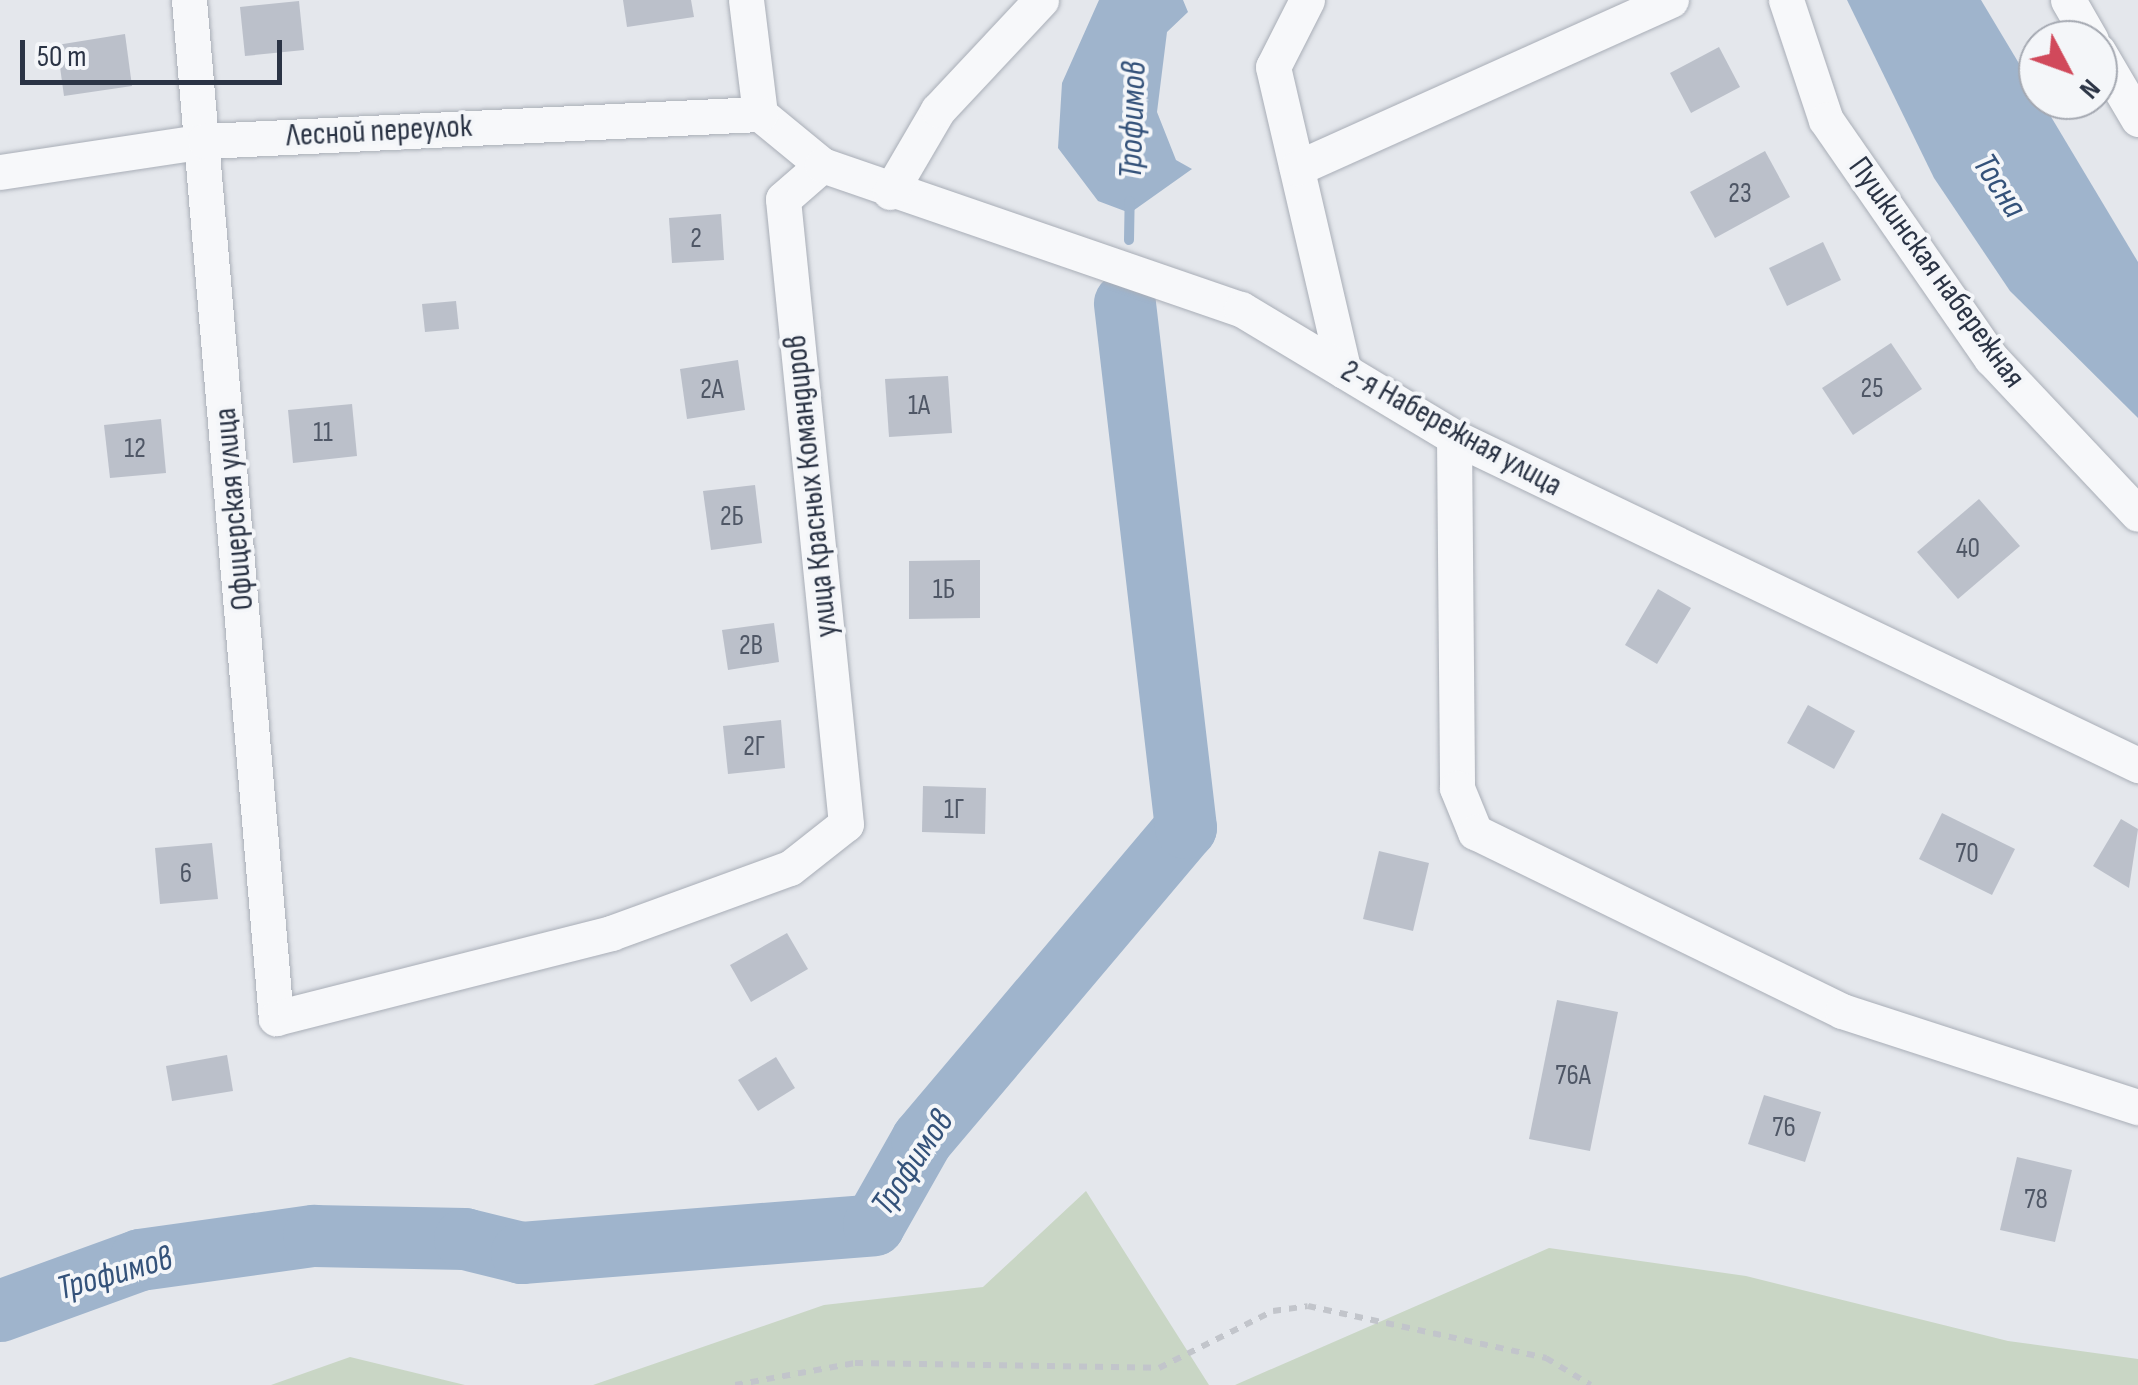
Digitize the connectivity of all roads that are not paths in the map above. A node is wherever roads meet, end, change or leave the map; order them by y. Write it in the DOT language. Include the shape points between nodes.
graph roads {
  1 [pos="189,0"];
  2 [pos="746,0"];
  3 [pos="1041,0"];
  4 [pos="1307,0"];
  5 [pos="1671,0"];
  6 [pos="1786,0"];
  7 [pos="2118,86"];
  8 [pos="760,114"];
  9 [pos="2138,119"];
  10 [pos="206,140"];
  11 [pos="822,165"];
  12 [pos="1297,168"];
  13 [pos="0,172"];
  14 [pos="890,192"];
  15 [pos="1344,372"];
  16 [pos="1454,438"];
  17 [pos="2138,514"];
  18 [pos="2138,765"];
  19 [pos="846,824"];
  20 [pos="2138,1106"];
  1 -- 10 [label="street, Офицерская улица"];
  2 -- 8 [label="street"];
  3 -- 14 [label="street" via="938,110"];
  4 -- 12 [label="street" via="1273,67"];
  5 -- 12 [label="street"];
  6 -- 17 [label="street, Пушкинская набережная" via="1826,120 1991,358"];
  7 -- 9 [label="street"];
  8 -- 10 [label="street, Лесной переулок"];
  8 -- 11 [label="street, 2-я Набережная улица"];
  10 -- 13 [label="street, Лесной переулок"];
  10 -- 19 [label="street, Офицерская улица" via="276,1018 611,933 790,868"];
  11 -- 14 [label="street, 2-я Набережная улица"];
  11 -- 19 [label="street, улица Красных Командиров" via="783,199"];
  12 -- 15 [label="street"];
  14 -- 15 [label="street, 2-я Набережная улица" via="1241,309"];
  15 -- 16 [label="street, 2-я Набережная улица"];
  16 -- 18 [label="street, 2-я Набережная улица"];
  16 -- 20 [label="street" via="1457,788 1475,832 1842,1011"];
}
